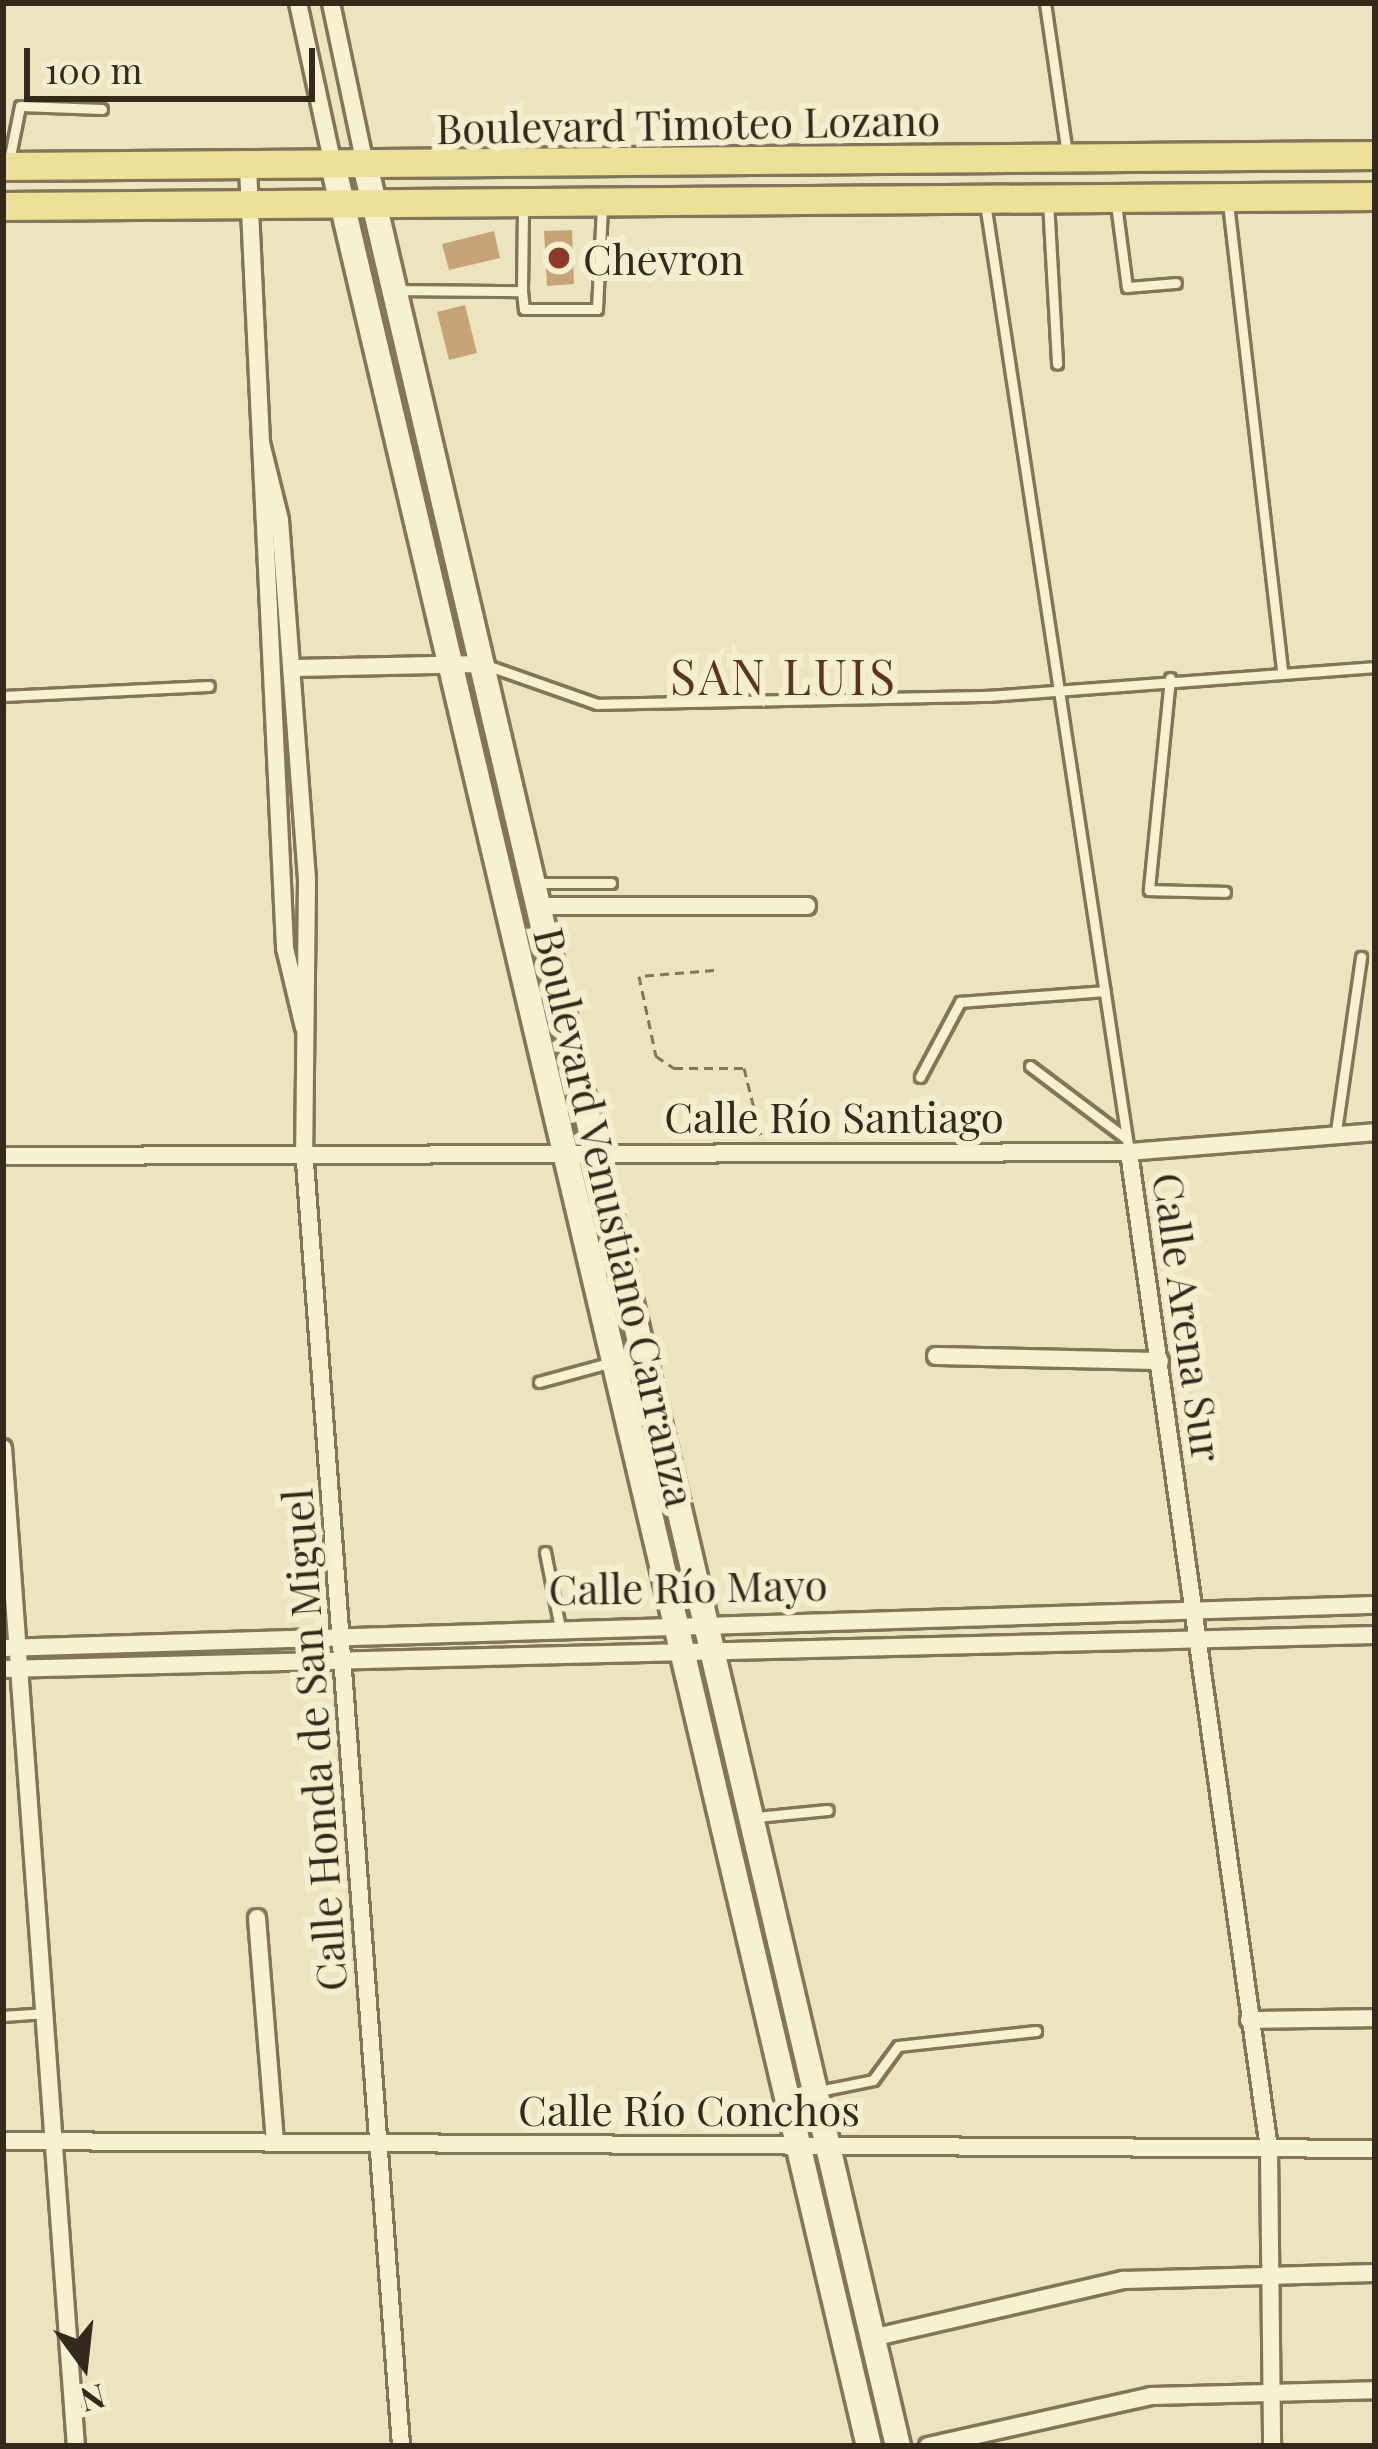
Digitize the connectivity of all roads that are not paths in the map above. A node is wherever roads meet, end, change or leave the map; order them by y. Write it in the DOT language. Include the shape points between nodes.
graph roads {
  1 [pos="298,3"];
  2 [pos="331,3"];
  3 [pos="1045,3"];
  4 [pos="102,109"];
  5 [pos="1375,155"];
  6 [pos="1068,159"];
  7 [pos="6,166"];
  8 [pos="248,168"];
  9 [pos="334,169"];
  10 [pos="366,170"];
  11 [pos="1375,196"];
  12 [pos="1228,198"];
  13 [pos="1116,200"];
  14 [pos="1048,201"];
  15 [pos="985,202"];
  16 [pos="602,205"];
  17 [pos="3,206"];
  18 [pos="524,206"];
  19 [pos="251,207"];
  20 [pos="344,207"];
  21 [pos="375,207"];
  22 [pos="1176,283"];
  23 [pos="397,290"];
  24 [pos="523,291"];
  25 [pos="1057,364"];
  26 [pos="261,442"];
  27 [pos="484,664"];
  28 [pos="448,666"];
  29 [pos="1375,667"];
  30 [pos="292,668"];
  31 [pos="1282,672"];
  32 [pos="1170,678"];
  33 [pos="208,686"];
  34 [pos="1058,686"];
  35 [pos="3,696"];
  36 [pos="611,884"];
  37 [pos="1226,892"];
  38 [pos="537,894"];
  39 [pos="807,906"];
  40 [pos="1361,957"];
  41 [pos="1105,992"];
  42 [pos="304,1029"];
  43 [pos="1030,1066"];
  44 [pos="920,1077"];
  45 [pos="1336,1131"];
  46 [pos="1375,1132"];
  47 [pos="1128,1146"];
  48 [pos="304,1149"];
  49 [pos="560,1149"];
  50 [pos="597,1150"];
  51 [pos="3,1156"];
  52 [pos="936,1356"];
  53 [pos="1160,1361"];
  54 [pos="609,1363"];
  55 [pos="539,1382"];
  56 [pos="3,1448"];
  57 [pos="545,1552"];
  58 [pos="1375,1605"];
  59 [pos="1193,1611"];
  60 [pos="559,1623"];
  61 [pos="670,1623"];
  62 [pos="707,1623"];
  63 [pos="346,1635"];
  64 [pos="1375,1635"];
  65 [pos="1197,1641"];
  66 [pos="9,1648"];
  67 [pos="714,1650"];
  68 [pos="560,1652"];
  69 [pos="677,1652"];
  70 [pos="347,1662"];
  71 [pos="10,1669"];
  72 [pos="828,1810"];
  73 [pos="752,1817"];
  74 [pos="257,1918"];
  75 [pos="42,2013"];
  76 [pos="3,2015"];
  77 [pos="1375,2018"];
  78 [pos="1249,2020"];
  79 [pos="1036,2031"];
  80 [pos="814,2092"];
  81 [pos="3,2141"];
  82 [pos="52,2141"];
  83 [pos="275,2141"];
  84 [pos="375,2143"];
  85 [pos="795,2146"];
  86 [pos="826,2146"];
  87 [pos="1269,2148"];
  88 [pos="1375,2149"];
  89 [pos="1272,2271"];
  90 [pos="1375,2272"];
  91 [pos="872,2338"];
  92 [pos="1273,2390"];
  93 [pos="1375,2390"];
  94 [pos="76,2446"];
  95 [pos="401,2446"];
  96 [pos="869,2446"];
  97 [pos="898,2446"];
  98 [pos="928,2446"];
  99 [pos="1272,2446"];
  1 -- 9 [label="street, Boulevard Venustiano Carranza"];
  2 -- 10 [label="street, Boulevard Venustiano Carranza"];
  3 -- 6 [label="lane"];
  4 -- 7 [label="lane" via="20,106"];
  5 -- 6 [label="main road, Boulevard Timoteo Lozano"];
  6 -- 10 [label="main road, Boulevard Timoteo Lozano"];
  7 -- 8 [label="main road, Boulevard Timoteo Lozano"];
  8 -- 9 [label="main road, Boulevard Timoteo Lozano"];
  8 -- 19 [label="street, Calle Honda de San Miguel"];
  9 -- 10 [label="main road, Boulevard Timoteo Lozano"];
  9 -- 20 [label="main road, Boulevard Venustiano Carranza"];
  10 -- 21 [label="main road, Boulevard Venustiano Carranza"];
  11 -- 12 [label="main road, Boulevard Timoteo Lozano"];
  12 -- 13 [label="main road, Boulevard Timoteo Lozano"];
  12 -- 31 [label="lane"];
  13 -- 14 [label="main road, Boulevard Timoteo Lozano"];
  13 -- 22 [label="lane" via="1127,287"];
  14 -- 15 [label="main road, Boulevard Timoteo Lozano"];
  14 -- 25 [label="lane"];
  15 -- 16 [label="main road, Boulevard Timoteo Lozano"];
  15 -- 34 [label="lane, Calle Arena Sur"];
  16 -- 18 [label="main road, Boulevard Timoteo Lozano"];
  16 -- 24 [label="lane" via="597,309 524,309"];
  17 -- 19 [label="main road, Boulevard Timoteo Lozano"];
  18 -- 21 [label="main road, Boulevard Timoteo Lozano"];
  18 -- 24 [label="lane"];
  19 -- 20 [label="main road, Boulevard Timoteo Lozano"];
  19 -- 26 [label="street, Calle Honda de San Miguel"];
  20 -- 21 [label="main road, Boulevard Timoteo Lozano"];
  20 -- 28 [label="main road, Boulevard Venustiano Carranza"];
  21 -- 23 [label="main road, Boulevard Venustiano Carranza"];
  23 -- 24 [label="lane"];
  23 -- 27 [label="main road, Boulevard Venustiano Carranza"];
  26 -- 30 [label="street, Calle Honda de San Miguel"];
  26 -- 42 [label="street, Calle Honda de San Miguel" via="285,948"];
  27 -- 28 [label="street"];
  27 -- 34 [label="lane" via="596,704"];
  27 -- 38 [label="main road, Boulevard Venustiano Carranza"];
  28 -- 30 [label="street"];
  28 -- 49 [label="main road, Boulevard Venustiano Carranza"];
  29 -- 31 [label="lane"];
  30 -- 42 [label="street, Calle Honda de San Miguel" via="311,949"];
  31 -- 32 [label="lane"];
  32 -- 34 [label="lane"];
  32 -- 37 [label="lane" via="1149,890"];
  33 -- 35 [label="lane"];
  34 -- 41 [label="lane, Calle Arena Sur"];
  36 -- 38 [label="lane"];
  38 -- 39 [label="street"];
  38 -- 50 [label="main road, Boulevard Venustiano Carranza"];
  40 -- 45 [label="lane"];
  41 -- 44 [label="lane" via="960,1002"];
  41 -- 47 [label="lane, Calle Arena Sur"];
  42 -- 48 [label="street, Calle Honda de San Miguel"];
  43 -- 47 [label="lane"];
  45 -- 46 [label="street, Calle Río Santiago"];
  45 -- 47 [label="street, Calle Río Santiago"];
  47 -- 50 [label="street, Calle Río Santiago" via="765,1155"];
  47 -- 53 [label="street, Calle Arena Sur"];
  48 -- 49 [label="street, Calle Río Santiago"];
  48 -- 51 [label="street, Calle Río Santiago"];
  48 -- 63 [label="street, Calle Honda de San Miguel"];
  49 -- 50 [label="street, Calle Río Santiago"];
  49 -- 54 [label="main road, Boulevard Venustiano Carranza"];
  50 -- 62 [label="main road, Boulevard Venustiano Carranza"];
  52 -- 53 [label="street"];
  53 -- 59 [label="street, Calle Arena Sur"];
  54 -- 55 [label="lane"];
  54 -- 61 [label="main road, Boulevard Venustiano Carranza"];
  56 -- 66 [label="street"];
  57 -- 60 [label="lane"];
  58 -- 59 [label="street, Calle Río Mayo"];
  59 -- 62 [label="street, Calle Río Mayo"];
  59 -- 65 [label="street, Calle Arena Sur"];
  60 -- 61 [label="street, Calle Río Mayo"];
  60 -- 63 [label="street, Calle Río Mayo"];
  60 -- 68 [label="street"];
  61 -- 62 [label="street, Calle Río Mayo"];
  61 -- 69 [label="main road, Boulevard Venustiano Carranza"];
  62 -- 67 [label="main road, Boulevard Venustiano Carranza"];
  63 -- 66 [label="street, Calle Río Mayo"];
  63 -- 70 [label="street, Calle Honda de San Miguel"];
  64 -- 65 [label="street, Calle Río Mayo"];
  65 -- 67 [label="street, Calle Río Mayo"];
  65 -- 78 [label="street, Calle Arena Sur"];
  66 -- 71 [label="street"];
  67 -- 69 [label="street, Calle Río Mayo"];
  67 -- 73 [label="main road, Boulevard Venustiano Carranza"];
  68 -- 69 [label="street, Calle Río Mayo"];
  68 -- 70 [label="street, Calle Río Mayo"];
  69 -- 85 [label="main road, Boulevard Venustiano Carranza"];
  70 -- 71 [label="street, Calle Río Mayo"];
  70 -- 84 [label="street, Calle Honda de San Miguel"];
  71 -- 75 [label="street"];
  72 -- 73 [label="lane"];
  73 -- 80 [label="main road, Boulevard Venustiano Carranza"];
  74 -- 83 [label="street"];
  75 -- 76 [label="lane"];
  75 -- 82 [label="street"];
  77 -- 78 [label="street"];
  78 -- 87 [label="street, Calle Arena Sur"];
  79 -- 80 [label="lane" via="898,2045 873,2080"];
  80 -- 86 [label="main road, Boulevard Venustiano Carranza"];
  81 -- 82 [label="street, Calle Río Conchos"];
  82 -- 83 [label="street, Calle Río Conchos"];
  82 -- 94 [label="street"];
  83 -- 84 [label="street, Calle Río Conchos"];
  84 -- 85 [label="street, Calle Río Conchos"];
  84 -- 95 [label="street, Calle Honda de San Miguel"];
  85 -- 86 [label="street, Calle Río Conchos"];
  85 -- 96 [label="main road, Boulevard Venustiano Carranza"];
  86 -- 87 [label="street, Calle Río Conchos"];
  86 -- 91 [label="main road, Boulevard Venustiano Carranza"];
  87 -- 88 [label="street, Calle Río Conchos"];
  87 -- 89 [label="street, Calle Arena Sur"];
  89 -- 90 [label="street"];
  89 -- 91 [label="street" via="1123,2280"];
  89 -- 92 [label="street, Calle Arena Sur"];
  91 -- 97 [label="main road, Boulevard Venustiano Carranza"];
  92 -- 93 [label="street"];
  92 -- 98 [label="street" via="1112,2402"];
  92 -- 99 [label="street, Calle Arena Sur"];
}
